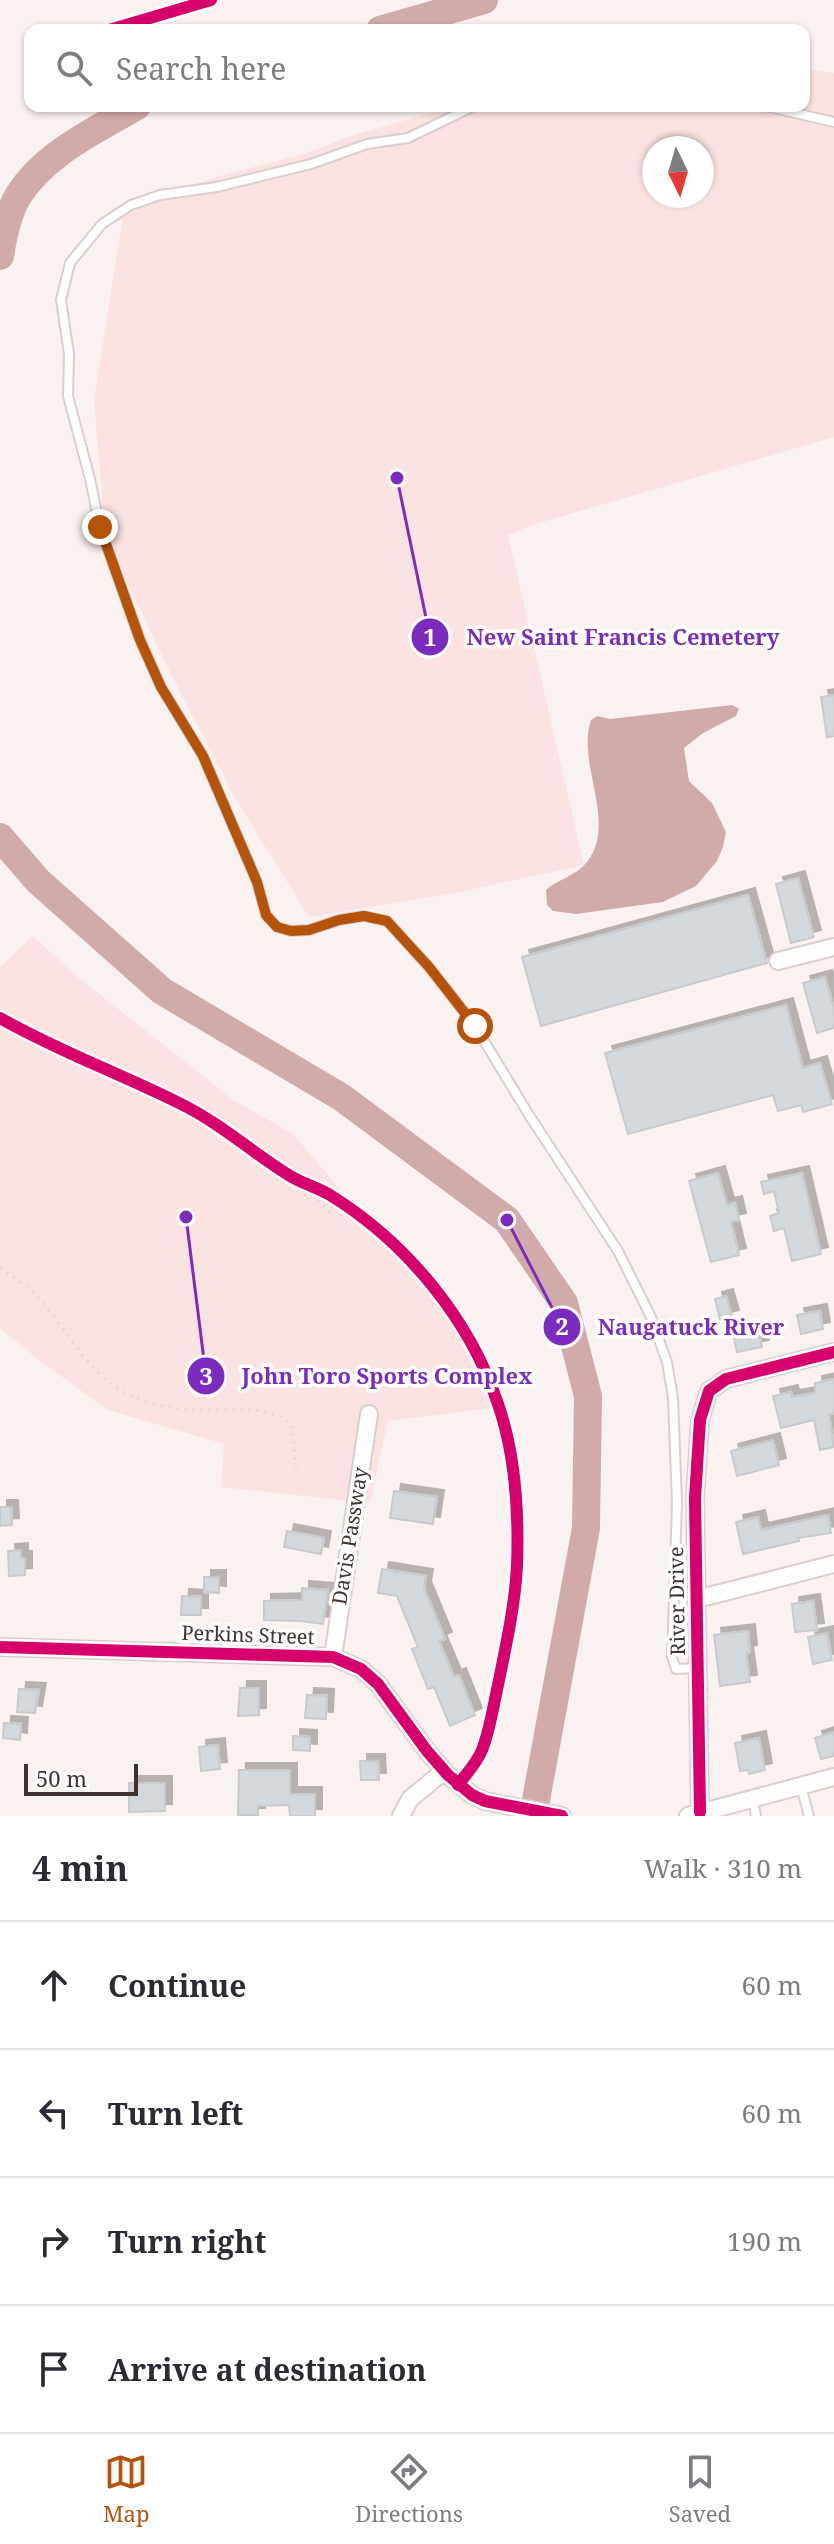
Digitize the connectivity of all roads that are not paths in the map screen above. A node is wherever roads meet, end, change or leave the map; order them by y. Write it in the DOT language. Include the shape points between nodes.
graph roads {
  1 [pos="462,112"];
  2 [pos="791,112"];
  3 [pos="834,122"];
  4 [pos="834,947"];
  5 [pos="778,961"];
  6 [pos="834,1352"];
  7 [pos="369,1414"];
  8 [pos="834,1564"];
  9 [pos="697,1599"];
  10 [pos="0,1647"];
  11 [pos="333,1657"];
  12 [pos="698,1668"];
  13 [pos="444,1771"];
  14 [pos="834,1777"];
  15 [pos="801,1786"];
  16 [pos="753,1798"];
  17 [pos="694,1814"];
  18 [pos="401,1816"];
  19 [pos="562,1816"];
  20 [pos="756,1816"];
  21 [pos="809,1816"];
  1 -- 12 [label="lane" via="408,138 367,144 217,187 160,195 131,205 102,224 70,263 61,300 69,354 68,396 100,527 135,627 161,687 209,769 266,915 277,927 291,931 364,916 387,921 475,1026 618,1251 651,1317 673,1398 677,1503 672,1657 676,1669"];
  2 -- 3 [label="lane"];
  4 -- 5 [label="street"];
  6 -- 9 [label="street, River Drive" via="726,1379 709,1391 700,1420 695,1498"];
  7 -- 11 [label="street, Davis Passway"];
  8 -- 9 [label="street"];
  9 -- 12 [label="street, River Drive"];
  10 -- 11 [label="street, Perkins Street"];
  11 -- 13 [label="street, Perkins Street" via="361,1669 378,1684"];
  12 -- 17 [label="street, River Drive"];
  13 -- 18 [label="street" via="410,1799"];
  13 -- 19 [label="street, Perkins Street" via="472,1795"];
  14 -- 15 [label="street"];
  15 -- 16 [label="street"];
  15 -- 21 [label="lane"];
  16 -- 17 [label="street"];
  16 -- 20 [label="lane"];
}
